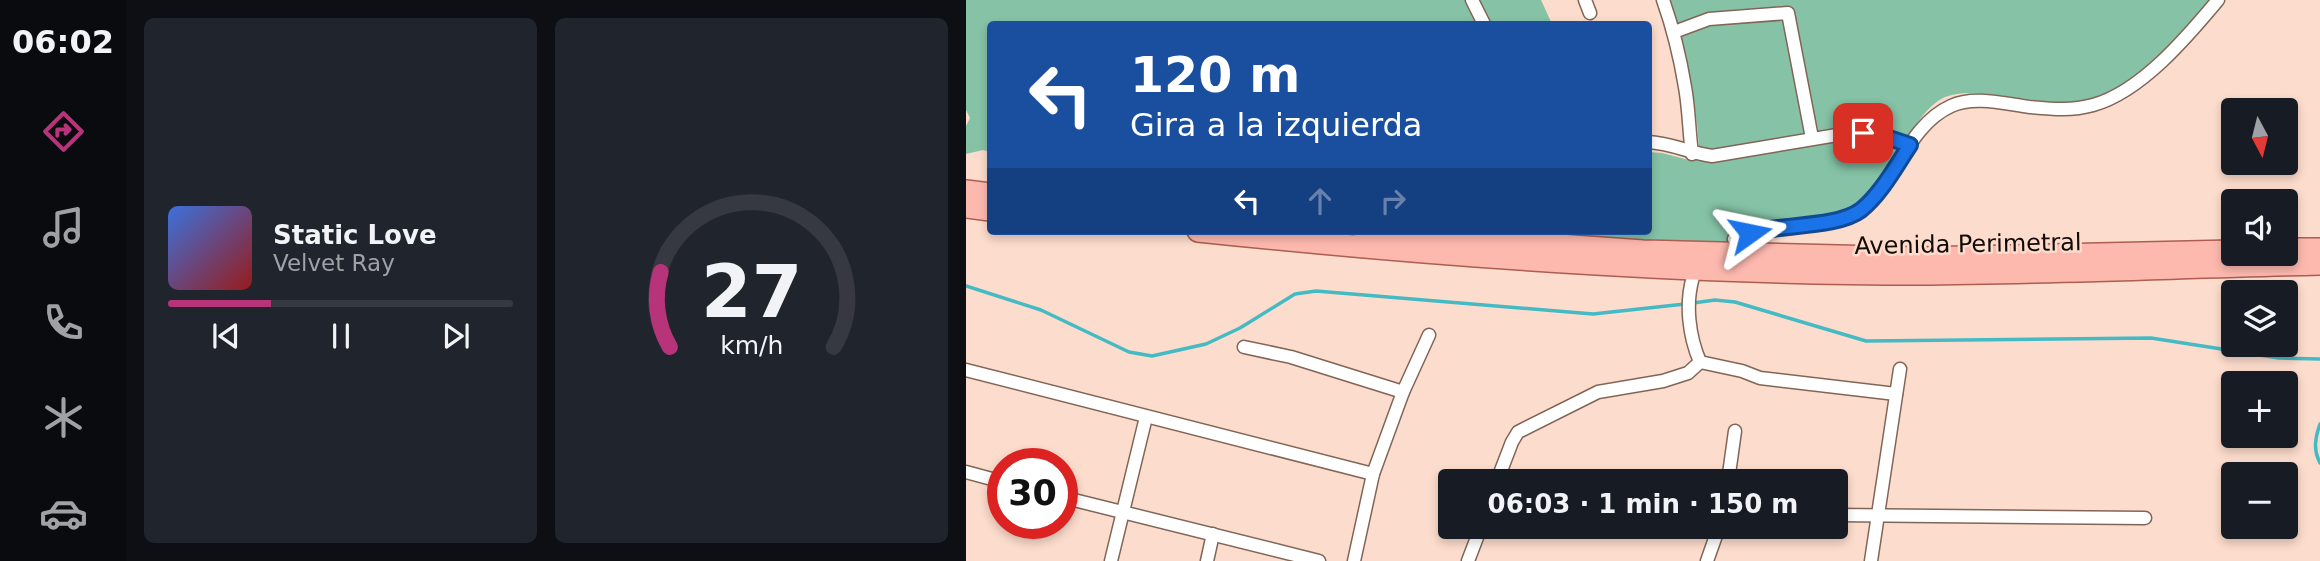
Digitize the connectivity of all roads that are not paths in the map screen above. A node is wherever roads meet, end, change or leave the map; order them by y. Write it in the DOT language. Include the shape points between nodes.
graph roads {
  1 [pos="1472,0"];
  2 [pos="1663,0"];
  3 [pos="2218,0"];
  4 [pos="1482,21"];
  5 [pos="1674,32"];
  6 [pos="1812,138"];
  7 [pos="1652,143"];
  8 [pos="1910,145"];
  9 [pos="1692,154"];
  10 [pos="966,191"];
  11 [pos="987,194"];
  12 [pos="966,207"];
  13 [pos="987,210"];
  14 [pos="1237,235"];
  15 [pos="1420,235"];
  16 [pos="1734,239"];
  17 [pos="2320,249"];
  18 [pos="2298,250"];
  19 [pos="2221,251"];
  20 [pos="2320,264"];
  21 [pos="1693,277"];
  22 [pos="1429,335"];
  23 [pos="1244,347"];
  24 [pos="1700,362"];
  25 [pos="1900,369"];
  26 [pos="966,370"];
  27 [pos="1403,392"];
  28 [pos="1896,394"];
  29 [pos="1146,417"];
  30 [pos="1735,431"];
  31 [pos="1502,469"];
  32 [pos="1730,469"];
  33 [pos="966,472"];
  34 [pos="1373,474"];
  35 [pos="987,478"];
  36 [pos="1078,500"];
  37 [pos="1122,512"];
  38 [pos="1848,515"];
  39 [pos="1877,516"];
  40 [pos="2145,518"];
  41 [pos="1213,534"];
  42 [pos="1476,539"];
  43 [pos="1715,539"];
  44 [pos="1311,560"];
  45 [pos="1111,561"];
  46 [pos="1207,561"];
  47 [pos="1354,561"];
  48 [pos="1468,561"];
  49 [pos="1707,561"];
  50 [pos="1871,561"];
  1 -- 4 [label="street"];
  2 -- 5 [label="street"];
  3 -- 8 [label="street" via="2193,30 2116,96 2070,110 1956,103 1940,111"];
  5 -- 6 [label="street" via="1709,19 1788,13"];
  5 -- 9 [label="street" via="1686,89"];
  6 -- 8 [label="street" via="1877,134"];
  6 -- 9 [label="street" via="1746,152"];
  7 -- 9 [label="street" via="1678,146"];
  8 -- 16 [label="street" via="1861,210 1840,220 1767,228"];
  10 -- 11 [label="main road"];
  12 -- 13 [label="main road"];
  14 -- 20 [label="main road, Avenida Perimetral" via="1344,246 1732,269 1919,274"];
  15 -- 19 [label="main road, Avenida Perimetral" via="1643,251 1892,257"];
  17 -- 18 [label="main road"];
  21 -- 24 [label="street" via="1688,296 1693,346"];
  22 -- 27 [label="street"];
  23 -- 27 [label="street"];
  24 -- 28 [label="street" via="1760,378"];
  24 -- 31 [label="street" via="1688,373 1663,381 1598,392 1528,426 1518,432"];
  25 -- 28 [label="street"];
  26 -- 29 [label="street"];
  27 -- 34 [label="street"];
  28 -- 39 [label="street"];
  29 -- 34 [label="street"];
  29 -- 37 [label="street"];
  30 -- 32 [label="street"];
  33 -- 35 [label="street"];
  34 -- 47 [label="street"];
  36 -- 37 [label="street"];
  37 -- 41 [label="street"];
  37 -- 45 [label="street"];
  38 -- 39 [label="street"];
  39 -- 40 [label="street"];
  39 -- 50 [label="street"];
  41 -- 44 [label="street"];
  41 -- 46 [label="street"];
  42 -- 48 [label="street"];
  43 -- 49 [label="street"];
}
